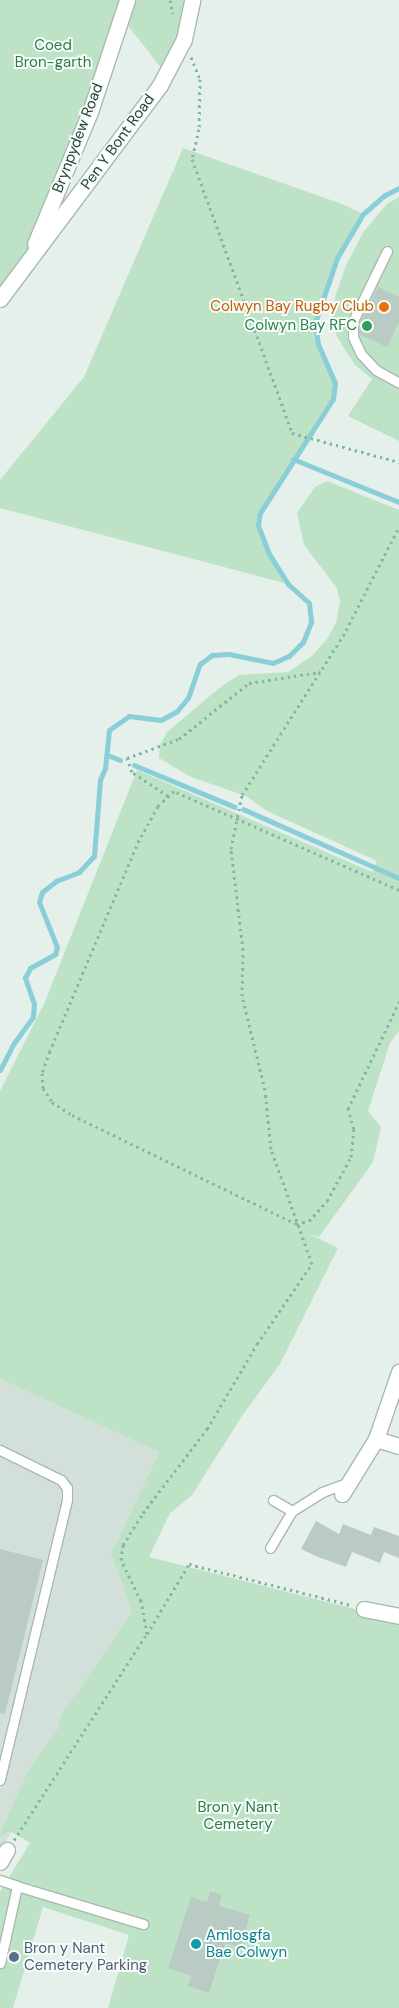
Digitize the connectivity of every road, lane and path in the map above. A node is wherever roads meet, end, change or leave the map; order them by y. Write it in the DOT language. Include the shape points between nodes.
graph roads {
  1 [pos="127,0"];
  2 [pos="192,0"];
  3 [pos="184,40"];
  4 [pos="387,251"];
  5 [pos="22,272"];
  6 [pos="0,299"];
  7 [pos="399,382"];
  8 [pos="399,462"];
  9 [pos="399,526"];
  10 [pos="320,672"];
  11 [pos="168,796"];
  12 [pos="237,817"];
  13 [pos="399,890"];
  14 [pos="399,1002"];
  15 [pos="296,1224"];
  16 [pos="399,1372"];
  17 [pos="376,1438"];
  18 [pos="399,1446"];
  19 [pos="0,1450"];
  20 [pos="345,1488"];
  21 [pos="273,1500"];
  22 [pos="292,1511"];
  23 [pos="270,1548"];
  24 [pos="364,1609"];
  25 [pos="399,1616"];
  26 [pos="147,1634"];
  27 [pos="0,1780"];
  28 [pos="3,1856"];
  29 [pos="0,1880"];
  30 [pos="17,1886"];
  31 [pos="143,1924"];
  32 [pos="0,1963"];
  1 -- 5 [label="street, Brynpydew Road" via="90,112"];
  2 -- 3 [label="street, Pen Y Bont Road"];
  3 -- 5 [label="street, Pen Y Bont Road" via="160,84"];
  3 -- 8 [label="path" via="200,80 199,129 192,159 295,435"];
  4 -- 7 [label="lane" via="353,321 353,337 361,354 376,370"];
  5 -- 6 [label="street"];
  9 -- 10 [label="path" via="343,636"];
  10 -- 11 [label="path" via="249,683 180,738 126,758 132,772"];
  10 -- 12 [label="path" via="242,795"];
  11 -- 12 [label="path" via="174,791"];
  11 -- 15 [label="path" via="158,806 139,840 50,1051 42,1073 42,1088 52,1102 72,1115"];
  12 -- 13 [label="path"];
  12 -- 15 [label="path" via="231,849 243,950 242,996 265,1090 271,1149"];
  14 -- 15 [label="path" via="348,1109 354,1129 351,1157 327,1201 309,1221"];
  15 -- 26 [label="path" via="312,1264 257,1344 207,1429 143,1513 123,1545 121,1560 141,1601"];
  16 -- 17 [label="street"];
  17 -- 18 [label="street"];
  17 -- 20 [label="street"];
  19 -- 27 [label="lane" via="61,1480 67,1488 67,1500"];
  20 -- 22 [label="lane" via="322,1492"];
  21 -- 22 [label="lane"];
  22 -- 23 [label="lane"];
  24 -- 25 [label="street"];
  24 -- 26 [label="path" via="189,1564"];
  26 -- 28 [label="path"];
  29 -- 30 [label="lane"];
  30 -- 31 [label="lane"];
  30 -- 32 [label="lane"];
}
